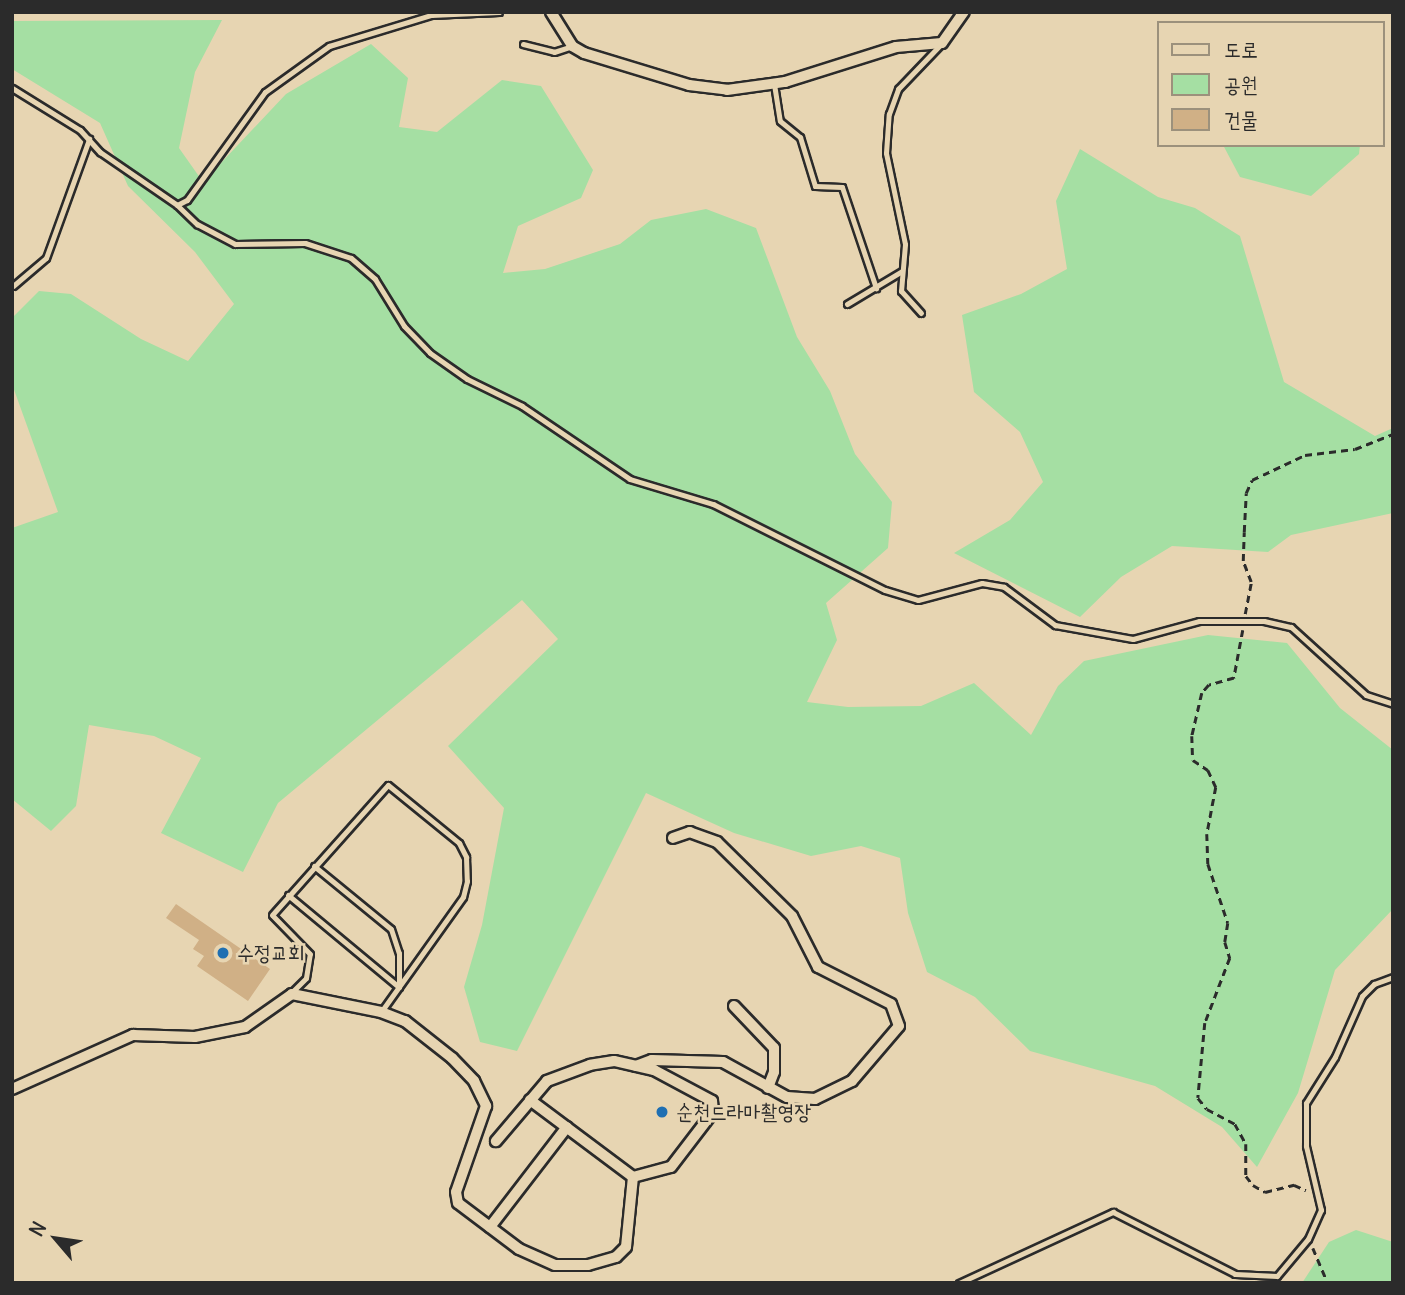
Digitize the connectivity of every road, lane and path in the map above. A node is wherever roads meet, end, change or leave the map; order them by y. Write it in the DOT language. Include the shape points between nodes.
graph roads {
  1 [pos="499,12"];
  2 [pos="551,12"];
  3 [pos="964,12"];
  4 [pos="942,43"];
  5 [pos="523,44"];
  6 [pos="572,46"];
  7 [pos="774,84"];
  8 [pos="12,88"];
  9 [pos="89,139"];
  10 [pos="177,205"];
  11 [pos="902,271"];
  12 [pos="13,286"];
  13 [pos="876,288"];
  14 [pos="847,304"];
  15 [pos="921,313"];
  16 [pos="1393,434"];
  17 [pos="1245,620"];
  18 [pos="1393,704"];
  19 [pos="673,838"];
  20 [pos="314,866"];
  21 [pos="288,895"];
  22 [pos="1393,977"];
  23 [pos="399,987"];
  24 [pos="282,1001"];
  25 [pos="734,1006"];
  26 [pos="381,1012"];
  27 [pos="636,1066"];
  28 [pos="768,1087"];
  29 [pos="12,1089"];
  30 [pos="530,1100"];
  31 [pos="567,1127"];
  32 [pos="496,1141"];
  33 [pos="633,1177"];
  34 [pos="1316,1191"];
  35 [pos="490,1227"];
  36 [pos="1308,1239"];
  37 [pos="959,1283"];
  38 [pos="1328,1283"];
  1 -- 10 [label="lane" via="431,15 330,46 265,92 187,200"];
  2 -- 6 [label="street"];
  3 -- 4 [label="street"];
  4 -- 7 [label="street" via="882,50 841,67"];
  4 -- 11 [label="lane" via="927,64 898,89 888,114 886,153 905,244"];
  5 -- 6 [label="lane" via="554,52"];
  6 -- 7 [label="street" via="610,63 710,90"];
  7 -- 13 [label="lane" via="780,121 800,138 815,186 842,187"];
  8 -- 9 [label="lane"];
  9 -- 10 [label="lane"];
  9 -- 12 [label="lane" via="46,258"];
  10 -- 17 [label="lane" via="197,225 235,244 305,243 351,257 375,279 404,326 430,353 467,379 522,406 630,479 713,504 885,590 918,600 982,583 1004,587 1055,625 1133,639 1199,621"];
  11 -- 13 [label="lane"];
  11 -- 15 [label="lane" via="901,291"];
  13 -- 14 [label="lane"];
  16 -- 17 [label="path" via="1355,449 1305,454 1252,480 1246,493 1244,532 1243,561 1251,583 1251,600 1243,606"];
  17 -- 18 [label="lane" via="1291,627 1366,695"];
  17 -- 34 [label="path" via="1234,678 1223,678 1202,693 1192,736 1193,760 1208,770 1216,787 1207,834 1208,864 1227,923 1225,942 1230,958 1205,1023 1198,1098 1207,1109 1235,1124 1246,1144 1246,1176 1252,1185 1265,1192 1294,1185"];
  19 -- 28 [label="street" via="690,832 717,842 792,916 818,967 891,1004 897,1014 895,1033 841,1089 803,1100"];
  20 -- 21 [label="lane"];
  20 -- 23 [label="lane" via="391,929 399,953"];
  20 -- 23 [label="lane" via="388,785 458,843 466,857 463,897"];
  21 -- 23 [label="lane"];
  21 -- 24 [label="lane" via="272,915 310,954 311,965 306,978"];
  22 -- 34 [label="lane" via="1374,984 1362,996 1335,1057 1306,1103 1306,1146"];
  23 -- 26 [label="lane"];
  24 -- 26 [label="street" via="292,994"];
  24 -- 29 [label="street" via="245,1027 220,1035 161,1033 110,1042"];
  25 -- 28 [label="street" via="774,1048 774,1072"];
  26 -- 35 [label="street" via="405,1021 474,1081 486,1106 456,1192 458,1203"];
  27 -- 28 [label="street" via="653,1060 723,1062"];
  27 -- 30 [label="street" via="614,1062 561,1072"];
  27 -- 33 [label="street" via="694,1088 712,1101 713,1112 671,1167"];
  30 -- 31 [label="street"];
  30 -- 32 [label="street"];
  31 -- 33 [label="street"];
  31 -- 35 [label="street"];
  33 -- 35 [label="street" via="626,1247 615,1257 588,1265 555,1265 519,1249"];
  34 -- 36 [label="lane" via="1321,1210"];
  36 -- 37 [label="lane" via="1277,1276 1235,1274 1113,1212"];
  36 -- 38 [label="path"];
}
